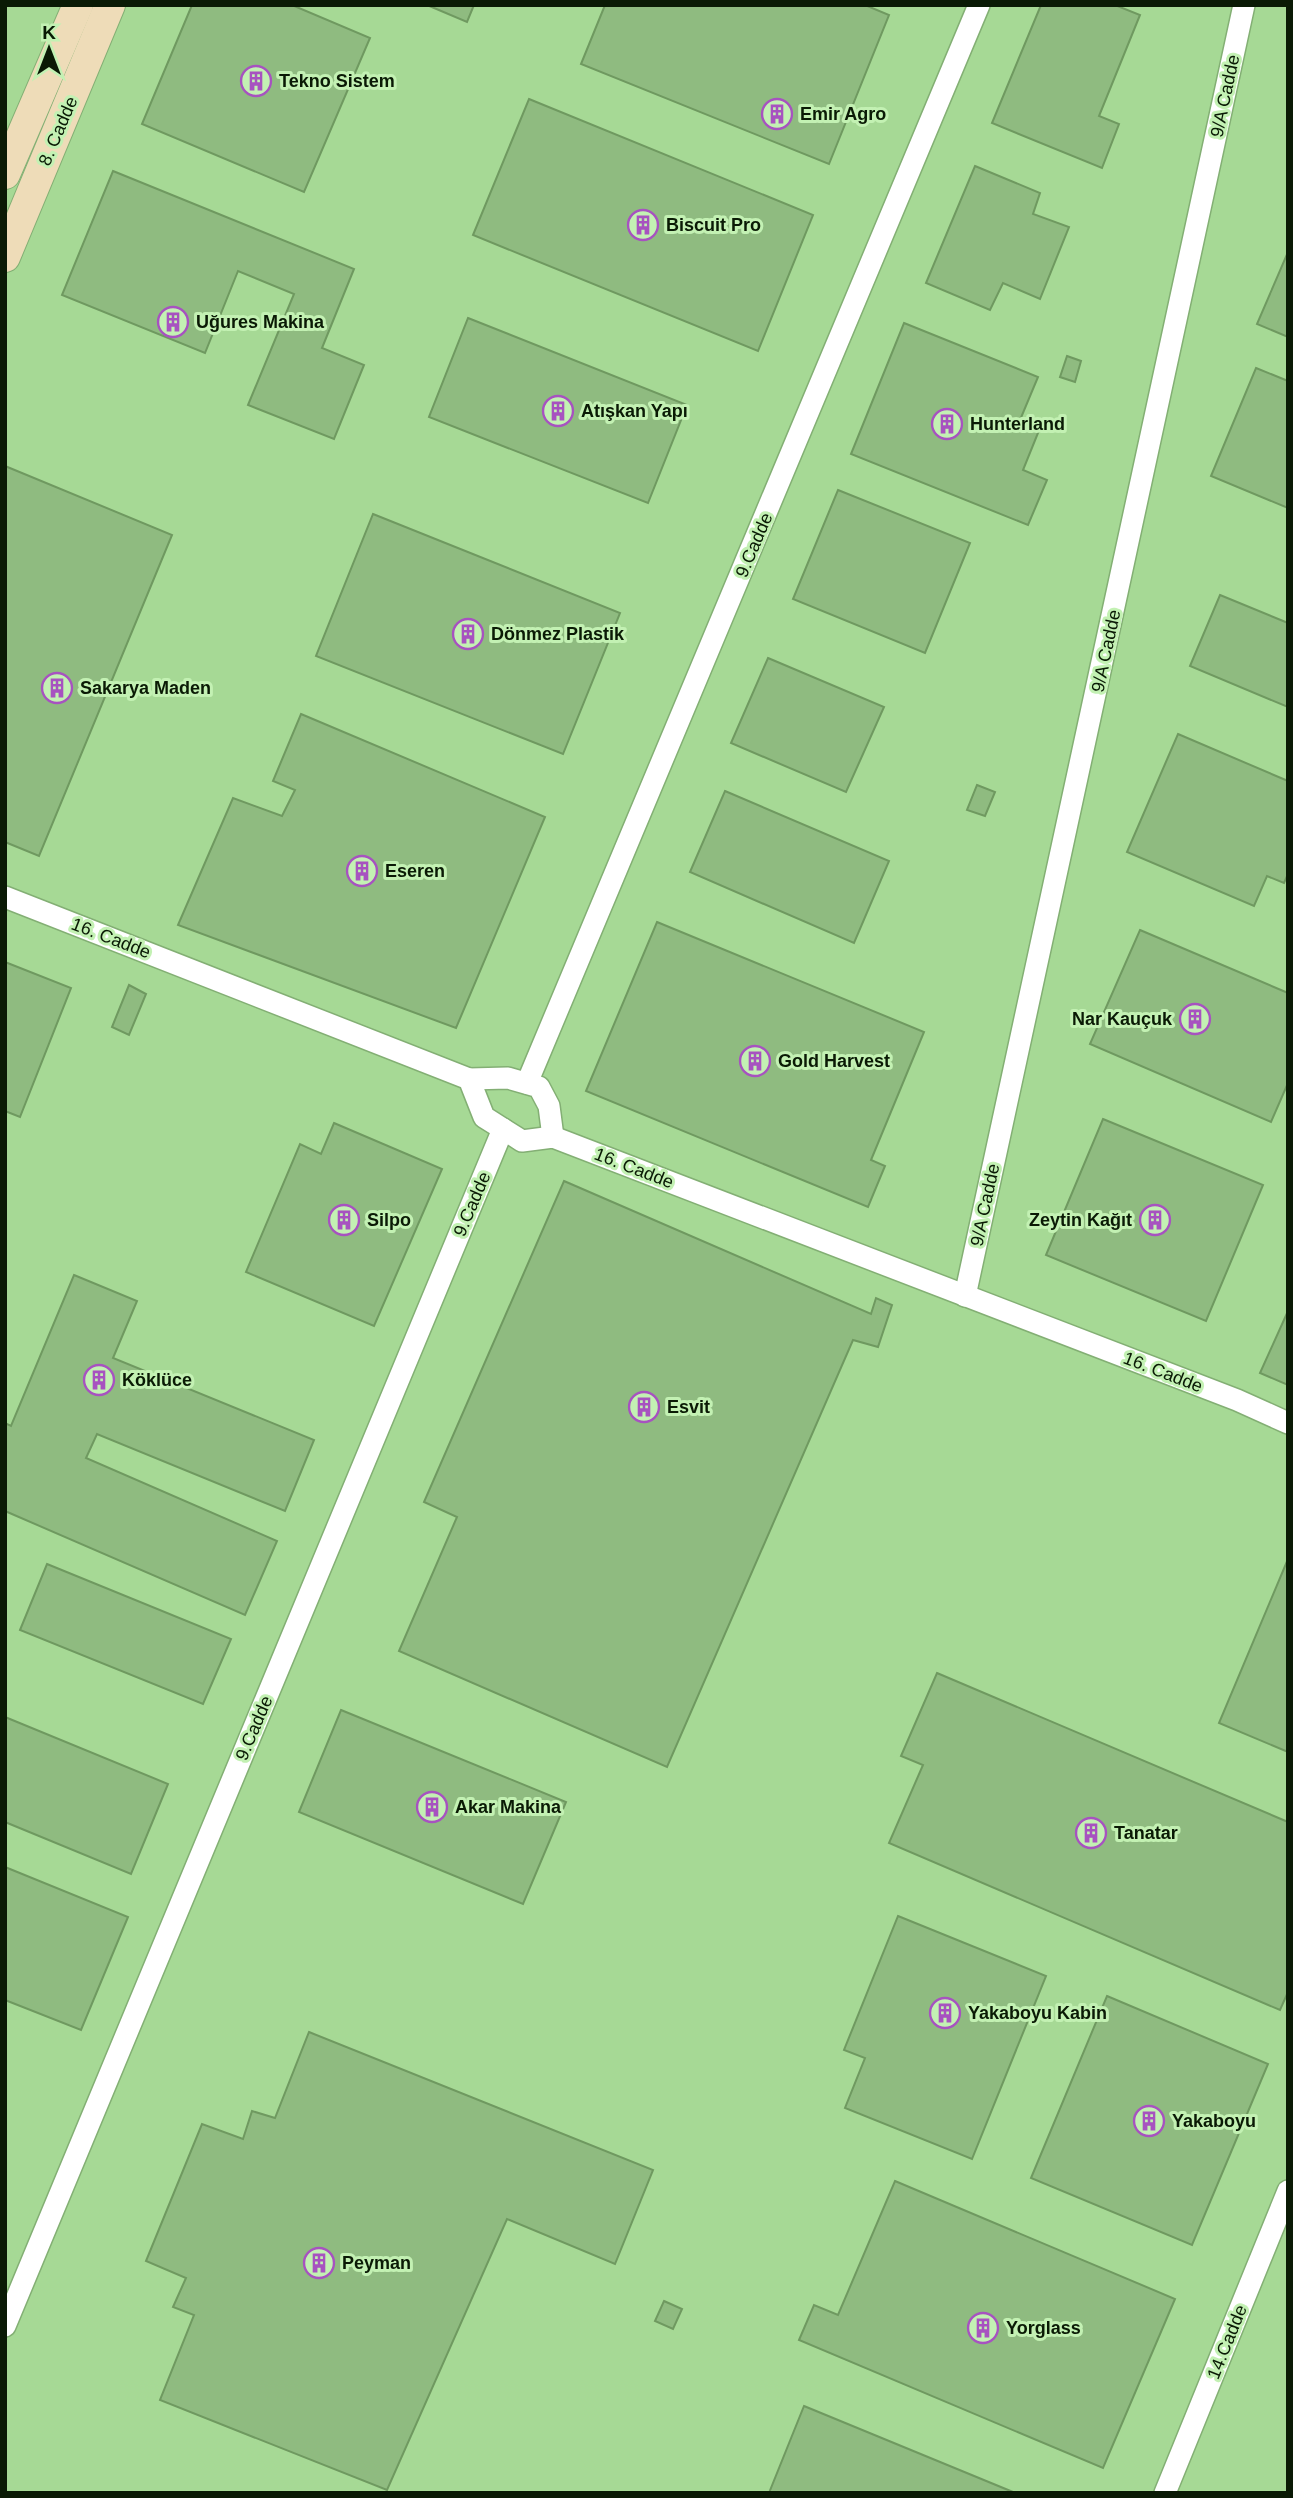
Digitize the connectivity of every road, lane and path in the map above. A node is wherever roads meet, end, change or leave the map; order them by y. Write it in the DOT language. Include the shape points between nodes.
graph roads {
  1 [pos="78,5"];
  2 [pos="110,5"];
  3 [pos="979,5"];
  4 [pos="1244,5"];
  5 [pos="5,174"];
  6 [pos="5,257"];
  7 [pos="5,897"];
  8 [pos="469,1079"];
  9 [pos="527,1083"];
  10 [pos="503,1129"];
  11 [pos="552,1138"];
  12 [pos="965,1296"];
  13 [pos="1288,1423"];
  14 [pos="1288,2191"];
  15 [pos="5,2326"];
  16 [pos="1164,2493"];
  1 -- 5 [label="street, 8. Cadde"];
  2 -- 6 [label="street, 8. Cadde"];
  3 -- 9 [label="street, 9.Cadde"];
  4 -- 12 [label="street, 9/A Cadde"];
  7 -- 8 [label="street, 16. Cadde"];
  8 -- 9 [label="street" via="509,1078"];
  8 -- 10 [label="street, 16. Cadde" via="484,1117"];
  9 -- 11 [label="street" via="539,1087 549,1106"];
  10 -- 11 [label="street, 16. Cadde" via="522,1141"];
  10 -- 15 [label="street, 9.Cadde"];
  11 -- 12 [label="street, 16. Cadde"];
  12 -- 13 [label="street, 16. Cadde"];
  14 -- 16 [label="street, 14.Cadde"];
}
